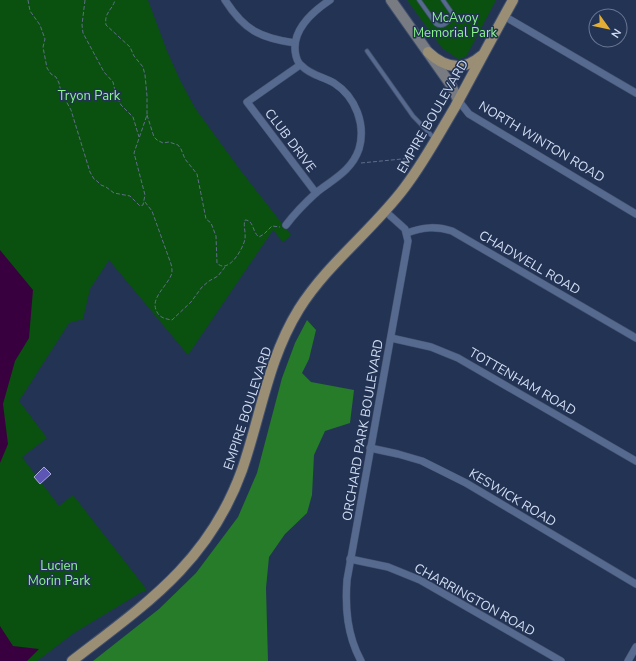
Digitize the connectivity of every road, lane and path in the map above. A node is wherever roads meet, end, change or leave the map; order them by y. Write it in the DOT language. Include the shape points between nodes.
graph roads {
  1 [pos="28,0"];
  2 [pos="85,0"];
  3 [pos="115,0"];
  4 [pos="225,0"];
  5 [pos="330,0"];
  6 [pos="391,0"];
  7 [pos="419,0"];
  8 [pos="443,0"];
  9 [pos="513,0"];
  10 [pos="504,16"];
  11 [pos="295,43"];
  12 [pos="367,51"];
  13 [pos="428,52"];
  14 [pos="485,52"];
  15 [pos="300,65"];
  16 [pos="456,75"];
  17 [pos="458,78"];
  18 [pos="636,94"];
  19 [pos="458,100"];
  20 [pos="147,115"];
  21 [pos="139,137"];
  22 [pos="436,140"];
  23 [pos="412,158"];
  24 [pos="352,164"];
  25 [pos="316,193"];
  26 [pos="144,202"];
  27 [pos="385,211"];
  28 [pos="636,214"];
  29 [pos="286,225"];
  30 [pos="407,233"];
  31 [pos="225,267"];
  32 [pos="391,338"];
  33 [pos="636,338"];
  34 [pos="370,448"];
  35 [pos="636,462"];
  36 [pos="350,560"];
  37 [pos="636,584"];
  38 [pos="636,647"];
  39 [pos="72,661"];
  40 [pos="361,661"];
  41 [pos="561,661"];
  42 [pos="628,661"];
  1 -- 26 [label="path" via="30,11 45,39 47,68 56,77 71,110 92,176 114,193 130,196 138,205 143,205"];
  2 -- 21 [label="path" via="83,34 104,72 113,82 121,105 133,117"];
  3 -- 20 [label="path" via="106,15 106,25 130,47 143,67"];
  4 -- 11 [label="street" via="236,17 252,30 270,39"];
  5 -- 11 [label="street" via="310,16 298,33"];
  6 -- 13 [label="main road, NORTH WINTON ROAD"];
  7 -- 8 [label="lane" via="436,24 443,26 452,17 452,13"];
  9 -- 10 [label="main road, EMPIRE BOULEVARD"];
  10 -- 14 [label="main road, EMPIRE BOULEVARD"];
  10 -- 18 [label="street"];
  11 -- 15 [label="street"];
  12 -- 22 [label="lane" via="413,116"];
  13 -- 14 [label="main road" via="445,64 459,67 471,64"];
  13 -- 19 [label="main road, NORTH WINTON ROAD" via="451,85"];
  14 -- 19 [label="main road, EMPIRE BOULEVARD"];
  15 -- 24 [label="street" via="335,84 352,101 359,118 361,137"];
  15 -- 25 [label="street, CLUB DRIVE" via="247,102"];
  16 -- 17 [label="path"];
  19 -- 22 [label="main road, EMPIRE BOULEVARD"];
  19 -- 28 [label="street, NORTH WINTON ROAD" via="469,114"];
  20 -- 21 [label="path"];
  20 -- 31 [label="path" via="154,137 163,143 178,145 196,174 206,218 216,236 217,263"];
  21 -- 26 [label="path" via="134,153 145,195"];
  22 -- 27 [label="main road, EMPIRE BOULEVARD" via="412,177"];
  23 -- 24 [label="path"];
  24 -- 25 [label="street"];
  25 -- 29 [label="street"];
  26 -- 31 [label="path" via="152,211 171,264 172,272 154,304 159,316 172,320 202,287 218,276"];
  27 -- 30 [label="street"];
  27 -- 39 [label="main road, EMPIRE BOULEVARD" via="320,280 287,331 270,371 238,479 204,542 182,570 157,594"];
  29 -- 31 [label="path" via="272,226 259,237 254,233 252,223 245,220 245,241 236,257"];
  30 -- 32 [label="street, ORCHARD PARK BOULEVARD"];
  30 -- 33 [label="street, CHADWELL ROAD" via="431,227 452,231"];
  32 -- 34 [label="street, ORCHARD PARK BOULEVARD"];
  32 -- 35 [label="street, TOTTENHAM ROAD" via="431,347 458,358"];
  34 -- 36 [label="street, ORCHARD PARK BOULEVARD"];
  34 -- 37 [label="street, KESWICK ROAD" via="410,457 452,475"];
  36 -- 40 [label="street, ORCHARD PARK BOULEVARD" via="346,611 352,642"];
  36 -- 41 [label="street, CHARRINGTON ROAD" via="388,567 420,580"];
  38 -- 42 [label="street"];
}
